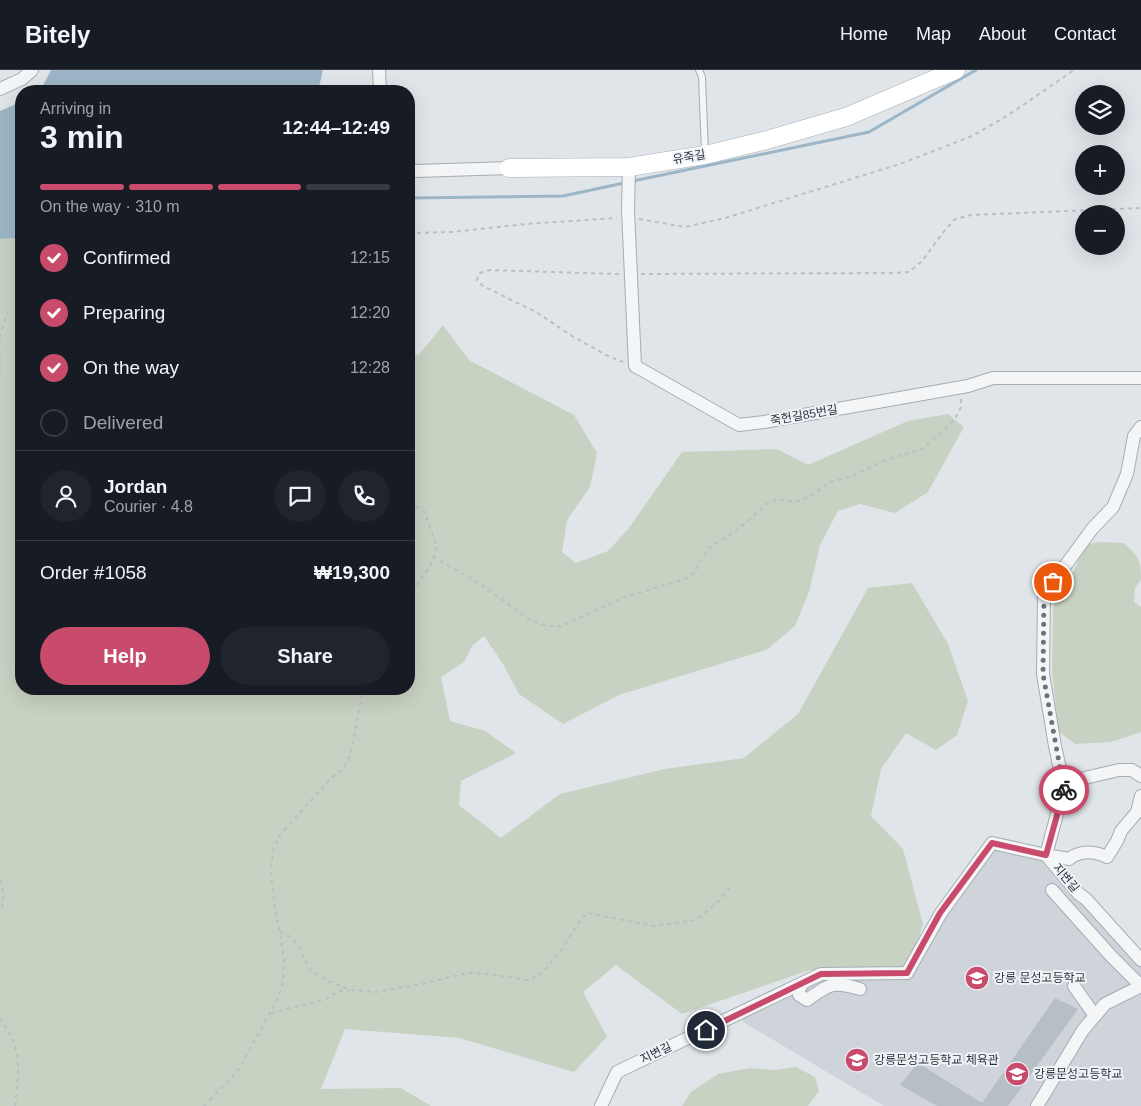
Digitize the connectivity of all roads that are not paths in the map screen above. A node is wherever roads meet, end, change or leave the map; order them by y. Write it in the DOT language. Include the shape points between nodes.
graph roads {
  1 [pos="32,70"];
  2 [pos="379,70"];
  3 [pos="699,70"];
  4 [pos="956,70"];
  5 [pos="380,85"];
  6 [pos="0,89"];
  7 [pos="706,154"];
  8 [pos="509,168"];
  9 [pos="415,171"];
  10 [pos="629,173"];
  11 [pos="1141,378"];
  12 [pos="1141,427"];
  13 [pos="1141,776"];
  14 [pos="1063,783"];
  15 [pos="1141,796"];
  16 [pos="1046,855"];
  17 [pos="1052,890"];
  18 [pos="1141,960"];
  19 [pos="803,983"];
  20 [pos="1074,986"];
  21 [pos="1141,986"];
  22 [pos="860,989"];
  23 [pos="1095,1016"];
  24 [pos="601,1106"];
  25 [pos="1037,1106"];
  1 -- 6 [label="street" via="22,79"];
  2 -- 5 [label="street"];
  3 -- 7 [label="lane"];
  4 -- 7 [label="street, 유죽길" via="846,117"];
  7 -- 10 [label="street, 유죽길"];
  8 -- 9 [label="street, 유죽길"];
  8 -- 10 [label="street, 유죽길"];
  10 -- 11 [label="street, 죽헌길85번길" via="635,366 739,425 968,386 993,378"];
  12 -- 14 [label="street" via="1134,436 1127,474 1113,507 1092,529 1044,595 1043,674"];
  13 -- 14 [label="street" via="1132,770 1119,770"];
  14 -- 16 [label="street"];
  15 -- 16 [label="street" via="1137,812 1121,831 1107,857 1086,852 1076,853 1069,859"];
  16 -- 18 [label="street, 지변길"];
  16 -- 19 [label="street, 지변길" via="992,843 940,913 907,973 821,974"];
  17 -- 21 [label="street"];
  19 -- 22 [label="street" via="799,995 807,1000 829,985 844,984"];
  19 -- 24 [label="street, 지변길" via="617,1072"];
  20 -- 23 [label="street"];
  21 -- 23 [label="street" via="1104,1004"];
  23 -- 25 [label="street" via="1083,1030"];
}
